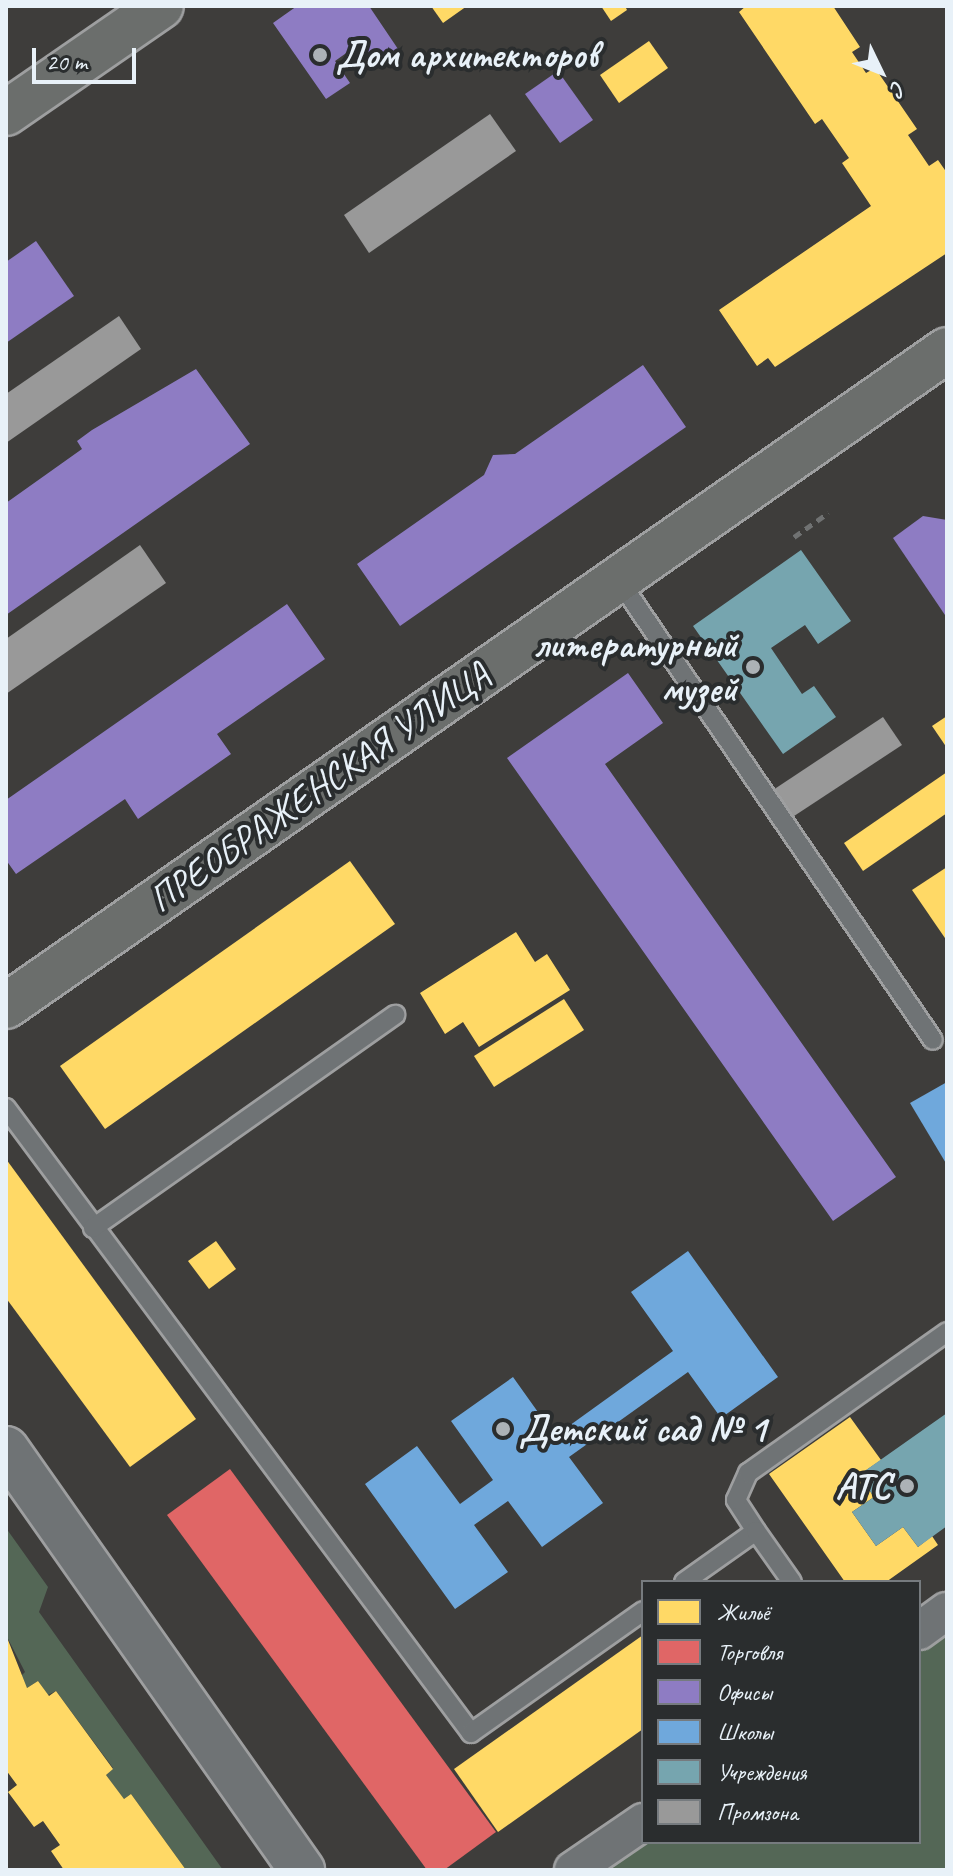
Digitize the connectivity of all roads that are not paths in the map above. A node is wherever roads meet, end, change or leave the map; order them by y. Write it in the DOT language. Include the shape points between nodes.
graph roads {
  1 [pos="161,6"];
  2 [pos="6,113"];
  3 [pos="947,350"];
  4 [pos="618,579"];
  5 [pos="6,1006"];
  6 [pos="395,1015"];
  7 [pos="933,1040"];
  8 [pos="6,1108"];
  9 [pos="93,1228"];
  10 [pos="947,1332"];
  11 [pos="6,1449"];
  12 [pos="756,1531"];
  13 [pos="687,1580"];
  14 [pos="791,1580"];
  15 [pos="947,1611"];
  16 [pos="641,1612"];
  17 [pos="921,1630"];
  18 [pos="641,1823"];
  19 [pos="302,1870"];
  20 [pos="573,1870"];
  1 -- 2 [label="main road"];
  3 -- 4 [label="main road, ПРЕОБРАЖЕНСКАЯ УЛИЦА"];
  4 -- 5 [label="main road, ПРЕОБРАЖЕНСКАЯ УЛИЦА"];
  4 -- 7 [label="lane"];
  6 -- 9 [label="lane"];
  8 -- 9 [label="lane"];
  9 -- 16 [label="lane" via="471,1733"];
  10 -- 12 [label="lane" via="748,1473 736,1500"];
  11 -- 19 [label="main road"];
  12 -- 13 [label="lane"];
  12 -- 14 [label="lane"];
  15 -- 17 [label="street"];
  18 -- 20 [label="street"];
}
